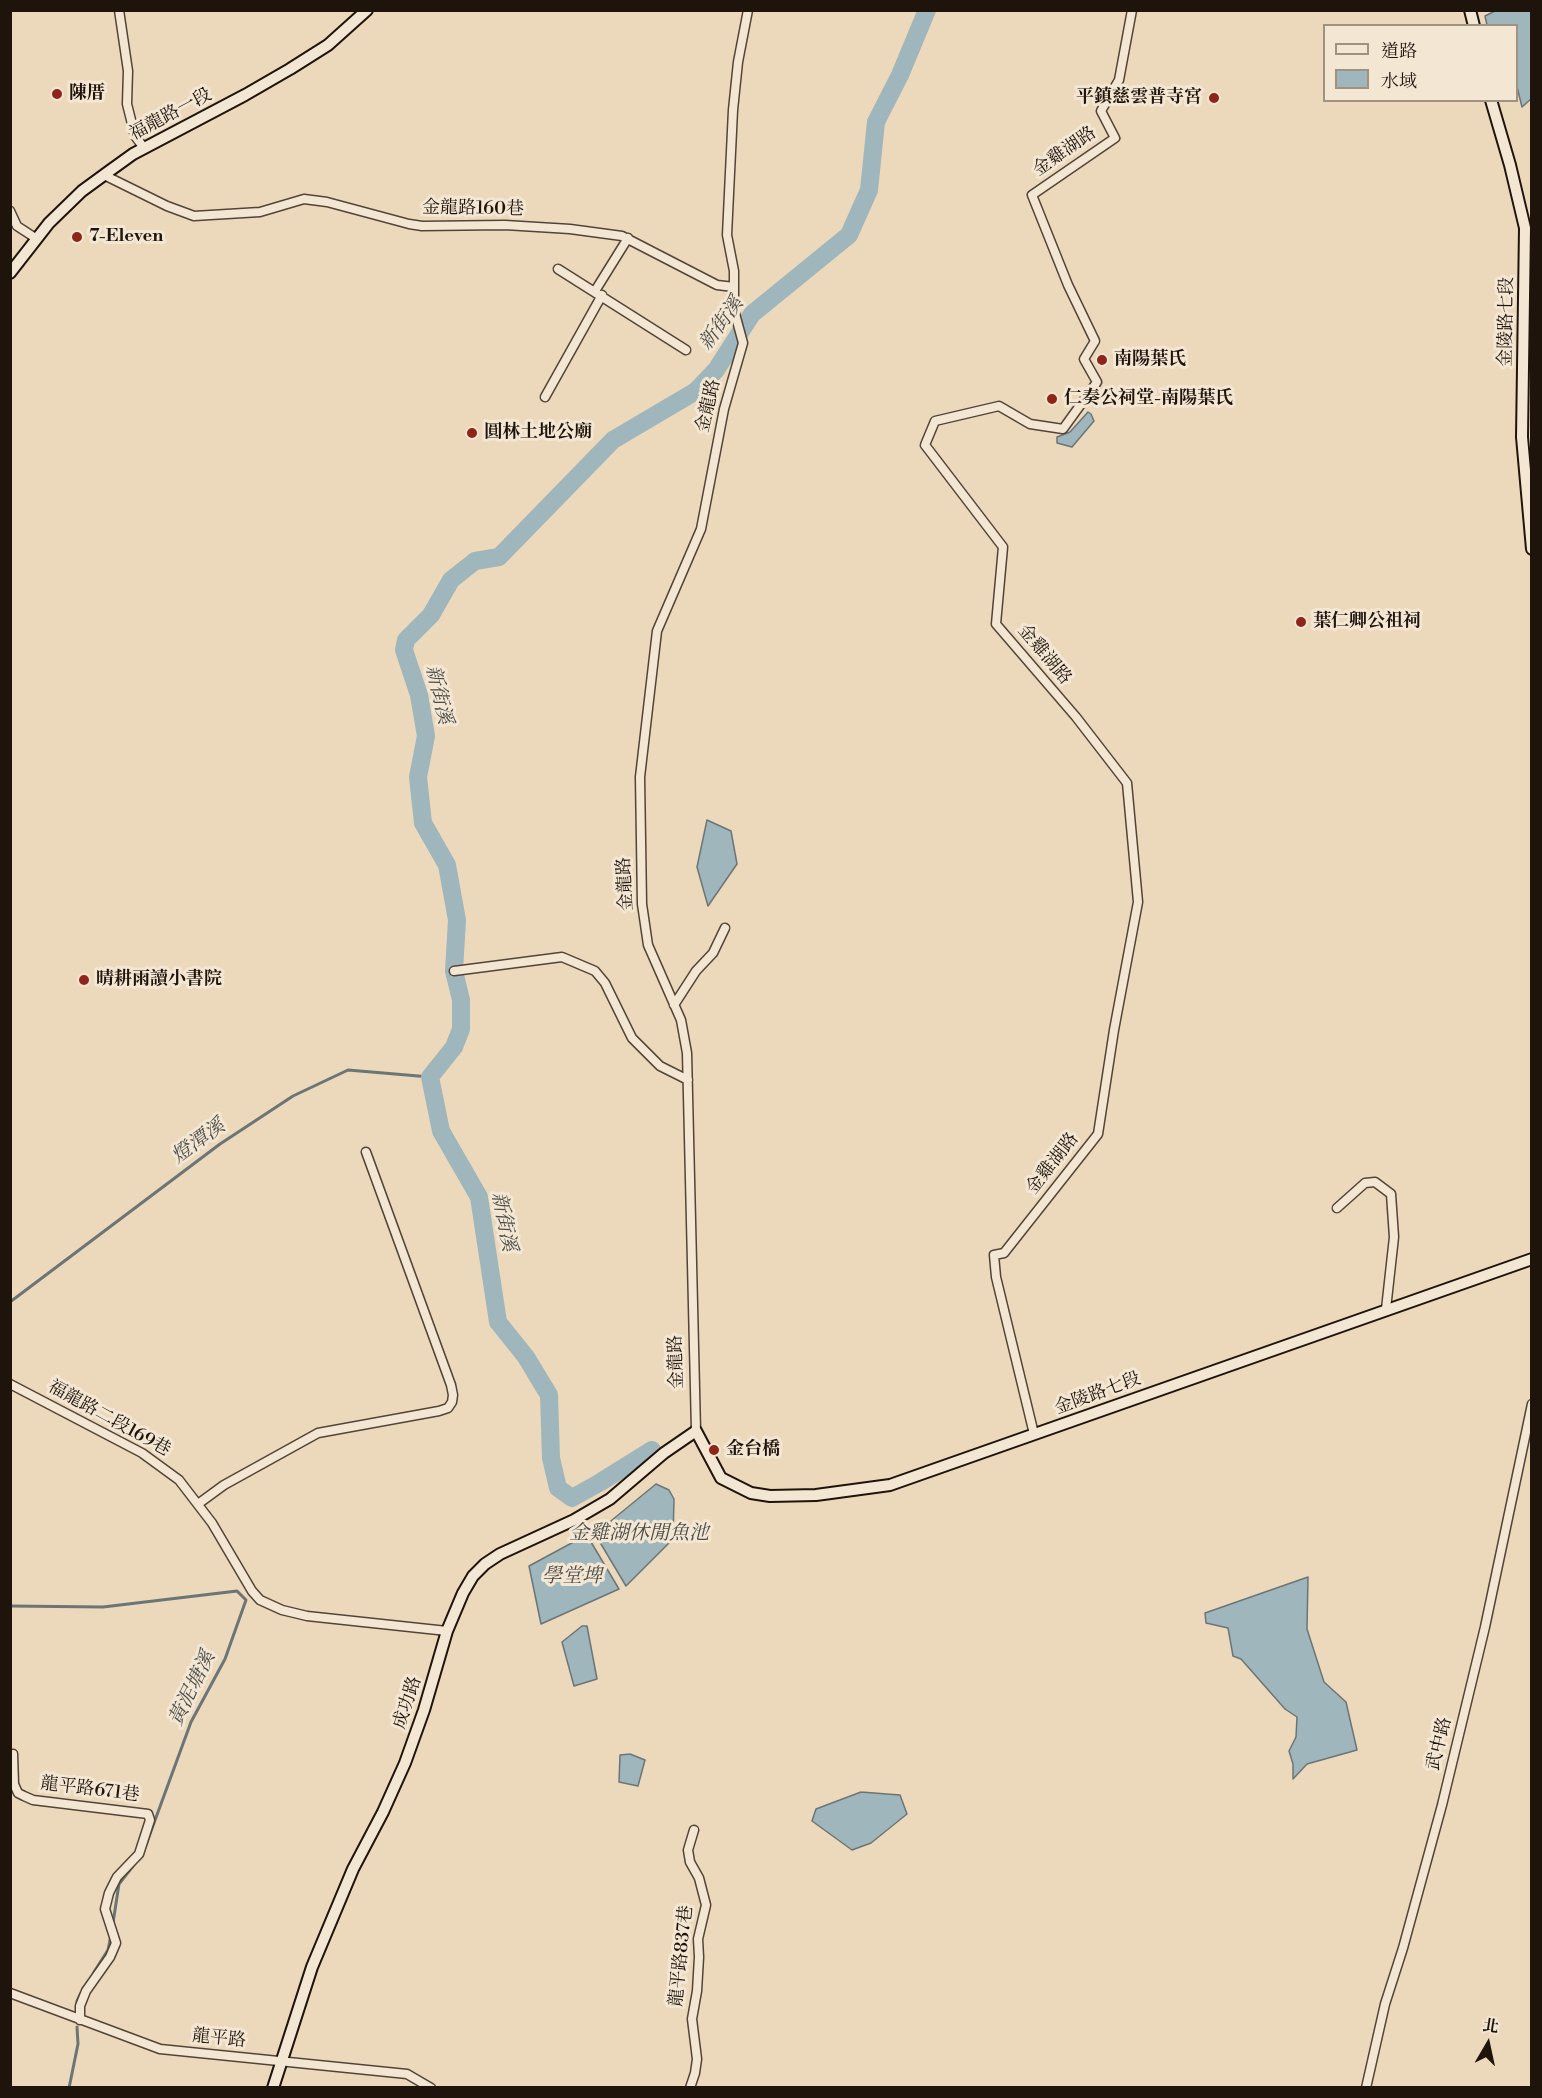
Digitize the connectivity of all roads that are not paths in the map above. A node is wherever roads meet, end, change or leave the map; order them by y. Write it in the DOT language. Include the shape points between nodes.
graph roads {
  1 [pos="119,10"];
  2 [pos="366,10"];
  3 [pos="747,10"];
  4 [pos="1132,10"];
  5 [pos="1492,102"];
  6 [pos="144,148"];
  7 [pos="104,175"];
  8 [pos="10,211"];
  9 [pos="628,238"];
  10 [pos="37,239"];
  11 [pos="558,269"];
  12 [pos="10,273"];
  13 [pos="734,287"];
  14 [pos="599,293"];
  15 [pos="686,350"];
  16 [pos="545,398"];
  17 [pos="1532,549"];
  18 [pos="725,928"];
  19 [pos="454,971"];
  20 [pos="674,1005"];
  21 [pos="688,1080"];
  22 [pos="366,1152"];
  23 [pos="1337,1209"];
  24 [pos="1532,1259"];
  25 [pos="1386,1309"];
  26 [pos="10,1384"];
  27 [pos="1532,1404"];
  28 [pos="696,1431"];
  29 [pos="1034,1434"];
  30 [pos="198,1504"];
  31 [pos="447,1631"];
  32 [pos="13,1754"];
  33 [pos="694,1830"];
  34 [pos="10,1993"];
  35 [pos="80,2020"];
  36 [pos="282,2062"];
  37 [pos="273,2088"];
  38 [pos="430,2088"];
  39 [pos="690,2088"];
  40 [pos="1366,2088"];
  1 -- 6 [label="street" via="128,71 127,104 135,136"];
  2 -- 6 [label="street, 福龍路一段" via="327,45 290,69"];
  3 -- 13 [label="street" via="737,74 729,178 727,235"];
  4 -- 29 [label="street, 金雞湖路" via="1119,80 1101,111 1114,138 1032,195 1095,341 1084,359 1097,382 1063,429 1030,424 999,406 935,421 925,445 1003,548 996,624 1127,783 1138,902 1098,1134 1004,1253 994,1255"];
  5 -- 17 [label="street, 金陵路七段" via="1525,228 1522,437"];
  6 -- 7 [label="street, 福龍路一段"];
  7 -- 9 [label="street, 金龍路160巷" via="194,216 260,212 304,199 408,225 505,225"];
  7 -- 10 [label="street, 福龍路一段" via="82,191"];
  8 -- 10 [label="street" via="17,226"];
  9 -- 13 [label="street, 金龍路160巷" via="717,285"];
  9 -- 14 [label="street"];
  10 -- 12 [label="street, 福龍路一段"];
  11 -- 14 [label="street"];
  13 -- 20 [label="street, 金龍路" via="734,310 743,343 724,409 701,529 657,631 640,777 640,861 648,945"];
  14 -- 15 [label="street"];
  14 -- 16 [label="street"];
  18 -- 20 [label="street" via="713,953"];
  19 -- 21 [label="street" via="562,957 595,971 632,1038 660,1066"];
  20 -- 21 [label="street, 金龍路" via="681,1020"];
  21 -- 28 [label="street, 金龍路"];
  22 -- 30 [label="street" via="451,1385 452,1402 439,1411 318,1433 224,1485"];
  23 -- 25 [label="street" via="1365,1183 1375,1182 1391,1194 1394,1237"];
  24 -- 25 [label="street, 金陵路七段"];
  25 -- 29 [label="street, 金陵路七段"];
  26 -- 30 [label="street, 福龍路二段169巷" via="142,1454 179,1480"];
  27 -- 40 [label="street, 武中路" via="1442,1805 1385,2004"];
  28 -- 29 [label="street, 金陵路七段" via="721,1478 751,1493 770,1496 816,1495 890,1485"];
  28 -- 31 [label="street, 成功路" via="610,1499 485,1564 463,1593"];
  30 -- 31 [label="street, 福龍路二段169巷" via="260,1600 282,1611 307,1616"];
  31 -- 36 [label="street, 成功路" via="405,1763 353,1869 312,1967"];
  32 -- 35 [label="street, 龍平路671巷" via="14,1784 24,1796 148,1814 150,1820 138,1854 117,1877 110,1893 105,1909 116,1943 111,1957 86,1991"];
  33 -- 39 [label="street, 龍平路837巷" via="687,1850 706,1905 698,1939 692,2019 697,2059"];
  34 -- 35 [label="street, 龍平路"];
  35 -- 36 [label="street, 龍平路" via="160,2049"];
  36 -- 37 [label="street, 成功路"];
  36 -- 38 [label="street, 龍平路" via="407,2074"];
}
